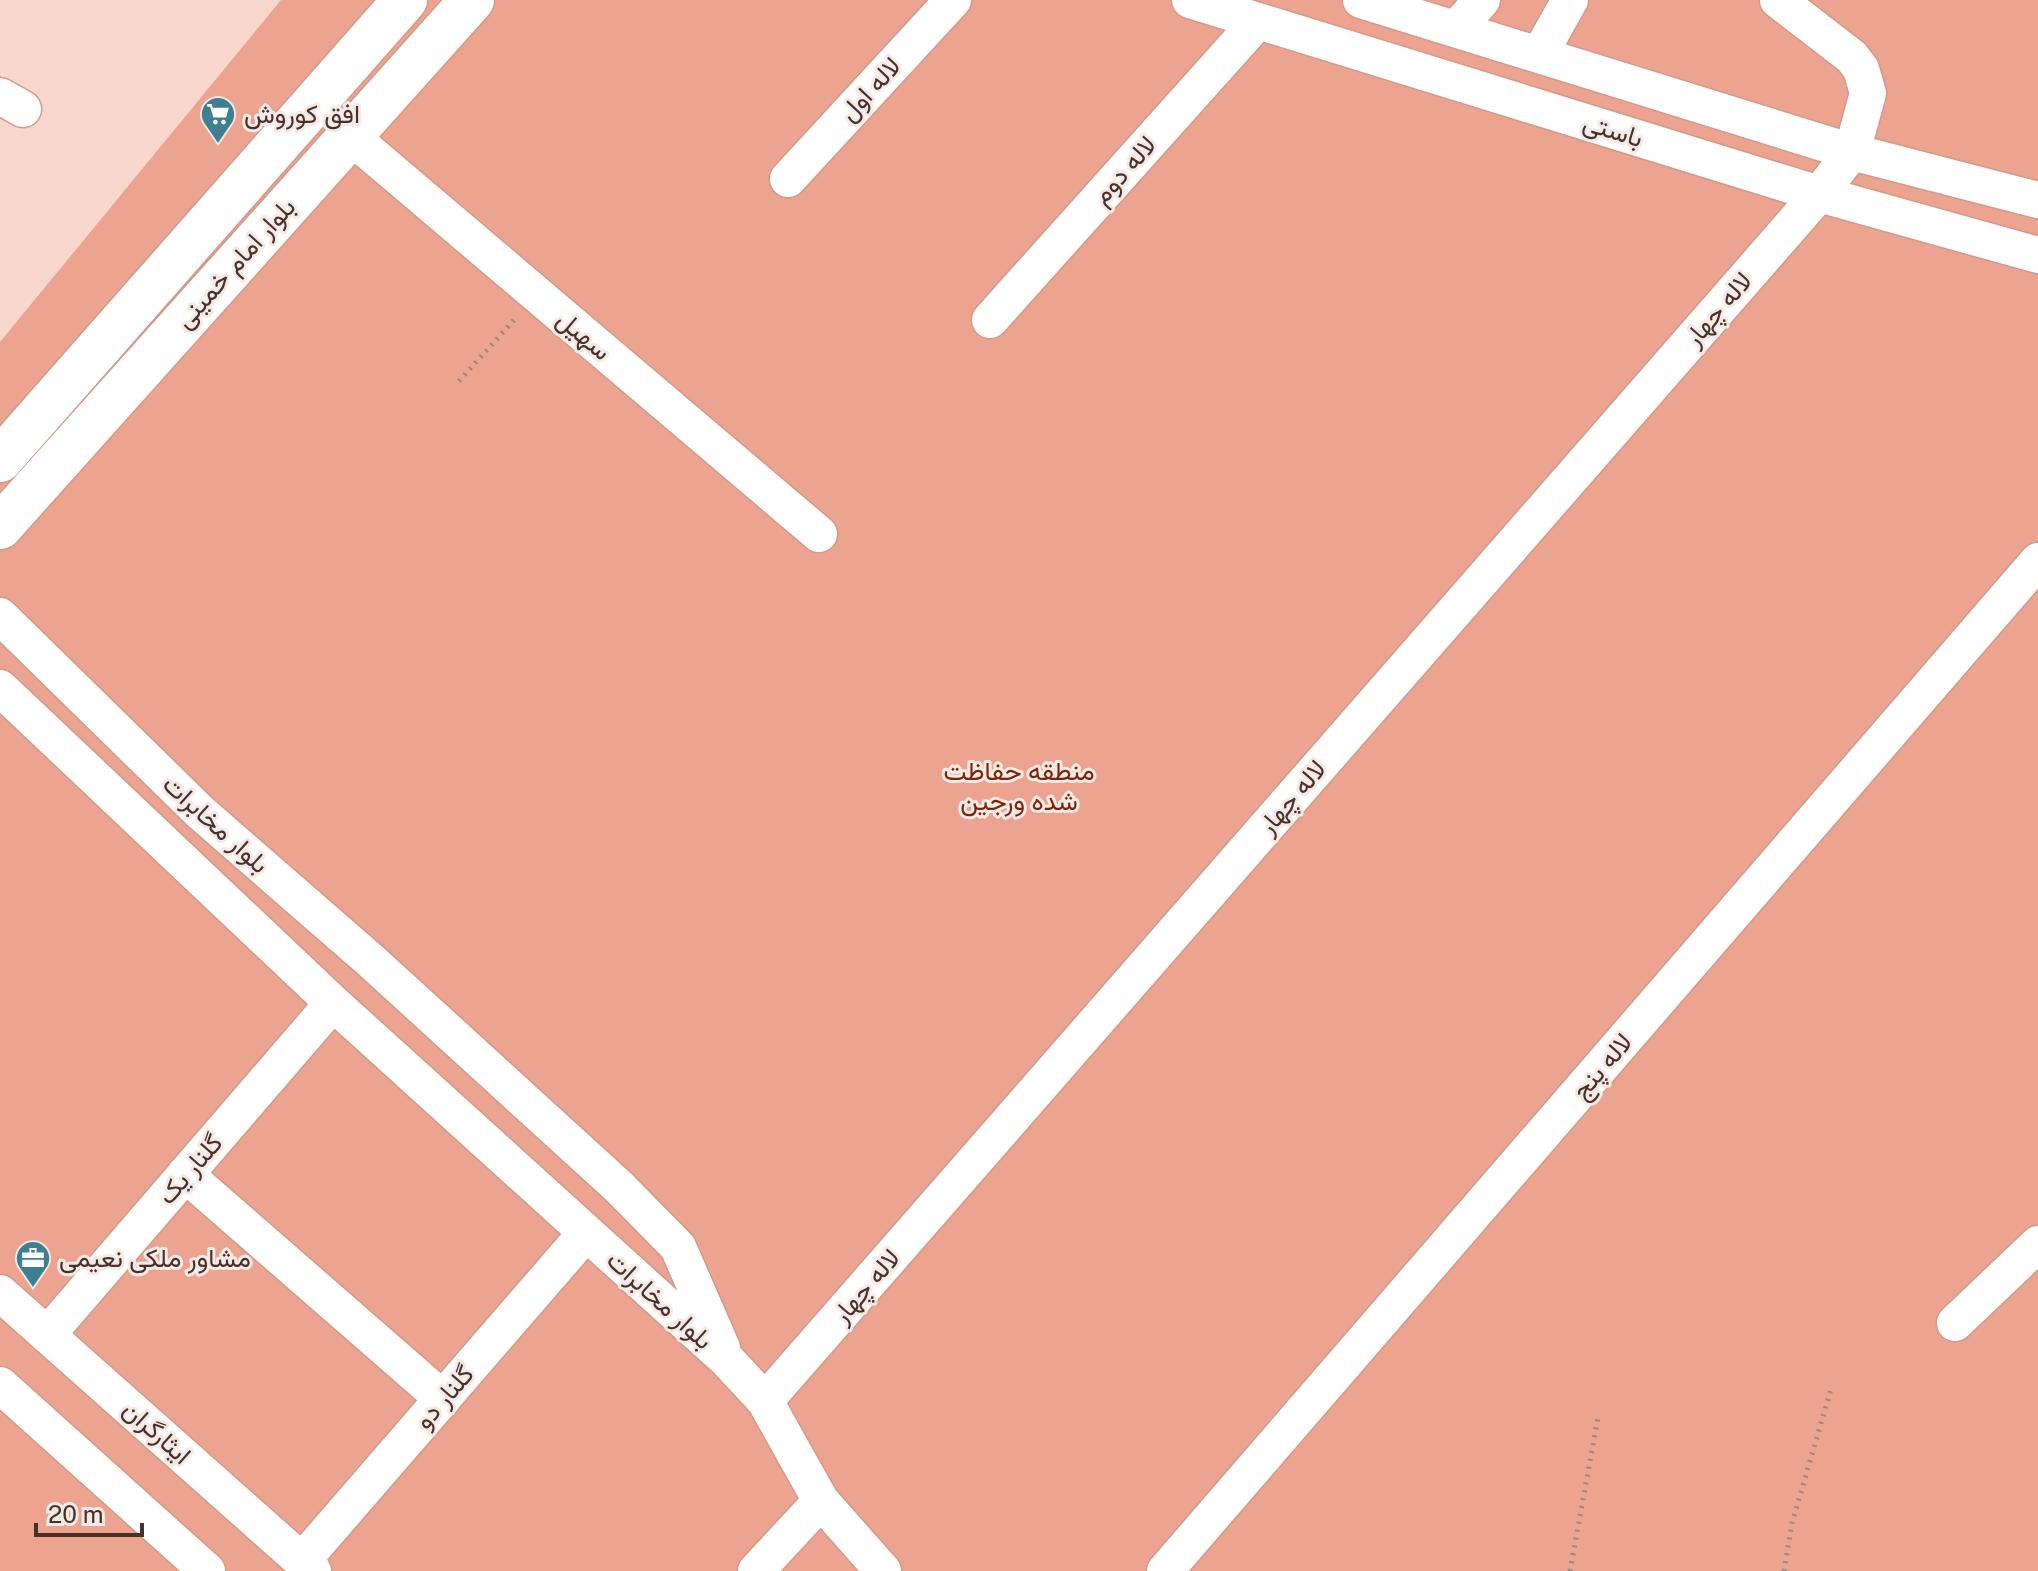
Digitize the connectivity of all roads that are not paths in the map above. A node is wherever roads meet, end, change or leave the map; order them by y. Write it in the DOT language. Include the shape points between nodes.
graph roads {
  1 [pos="405,0"];
  2 [pos="472,0"];
  3 [pos="953,0"];
  4 [pos="1190,0"];
  5 [pos="1361,0"];
  6 [pos="1482,0"];
  7 [pos="1570,0"];
  8 [pos="1778,0"];
  9 [pos="1258,21"];
  10 [pos="1456,29"];
  11 [pos="1539,55"];
  12 [pos="349,135"];
  13 [pos="1852,152"];
  14 [pos="788,179"];
  15 [pos="1819,194"];
  16 [pos="2038,200"];
  17 [pos="2038,255"];
  18 [pos="990,320"];
  19 [pos="0,460"];
  20 [pos="0,527"];
  21 [pos="819,534"];
  22 [pos="2038,561"];
  23 [pos="0,616"];
  24 [pos="0,688"];
  25 [pos="333,1003"];
  26 [pos="185,1174"];
  27 [pos="586,1233"];
  28 [pos="2038,1244"];
  29 [pos="0,1293"];
  30 [pos="1955,1323"];
  31 [pos="47,1335"];
  32 [pos="727,1360"];
  33 [pos="1,1387"];
  34 [pos="443,1399"];
  35 [pos="765,1401"];
  36 [pos="821,1501"];
  37 [pos="308,1566"];
  38 [pos="207,1571"];
  39 [pos="756,1571"];
  40 [pos="883,1571"];
  41 [pos="1165,1571"];
  1 -- 19 [label="main road, بلوار امام خمینی"];
  2 -- 12 [label="main road, بلوار امام خمینی"];
  3 -- 14 [label="street, لاله اول"];
  4 -- 9 [label="street, باستی"];
  5 -- 10 [label="street, باستی"];
  6 -- 10 [label="street"];
  7 -- 11 [label="street"];
  8 -- 13 [label="street" via="1861,69 1868,93"];
  9 -- 15 [label="street, باستی"];
  9 -- 18 [label="street, لاله دوم"];
  10 -- 11 [label="street, باستی"];
  11 -- 13 [label="street, باستی"];
  12 -- 20 [label="main road, بلوار امام خمینی"];
  12 -- 21 [label="street, سهیل"];
  13 -- 15 [label="street, لاله چهار"];
  13 -- 16 [label="street, باستی"];
  15 -- 17 [label="street, باستی"];
  15 -- 35 [label="street, لاله چهار"];
  22 -- 41 [label="street, لاله پنج"];
  23 -- 32 [label="street, بلوار مخابرات" via="200,812 370,960 678,1247"];
  24 -- 25 [label="street, بلوار مخابرات"];
  25 -- 26 [label="street, گلنار یک"];
  25 -- 27 [label="street, بلوار مخابرات"];
  26 -- 31 [label="street, گلنار یک"];
  26 -- 34 [label="street"];
  27 -- 32 [label="street, بلوار مخابرات"];
  27 -- 34 [label="street, گلنار دو"];
  28 -- 30 [label="street"];
  29 -- 31 [label="street, ایثارگران"];
  31 -- 37 [label="street, ایثارگران"];
  32 -- 35 [label="street"];
  33 -- 38 [label="street"];
  34 -- 37 [label="street, گلنار دو"];
  35 -- 36 [label="street"];
  36 -- 39 [label="street"];
  36 -- 40 [label="street"];
}
